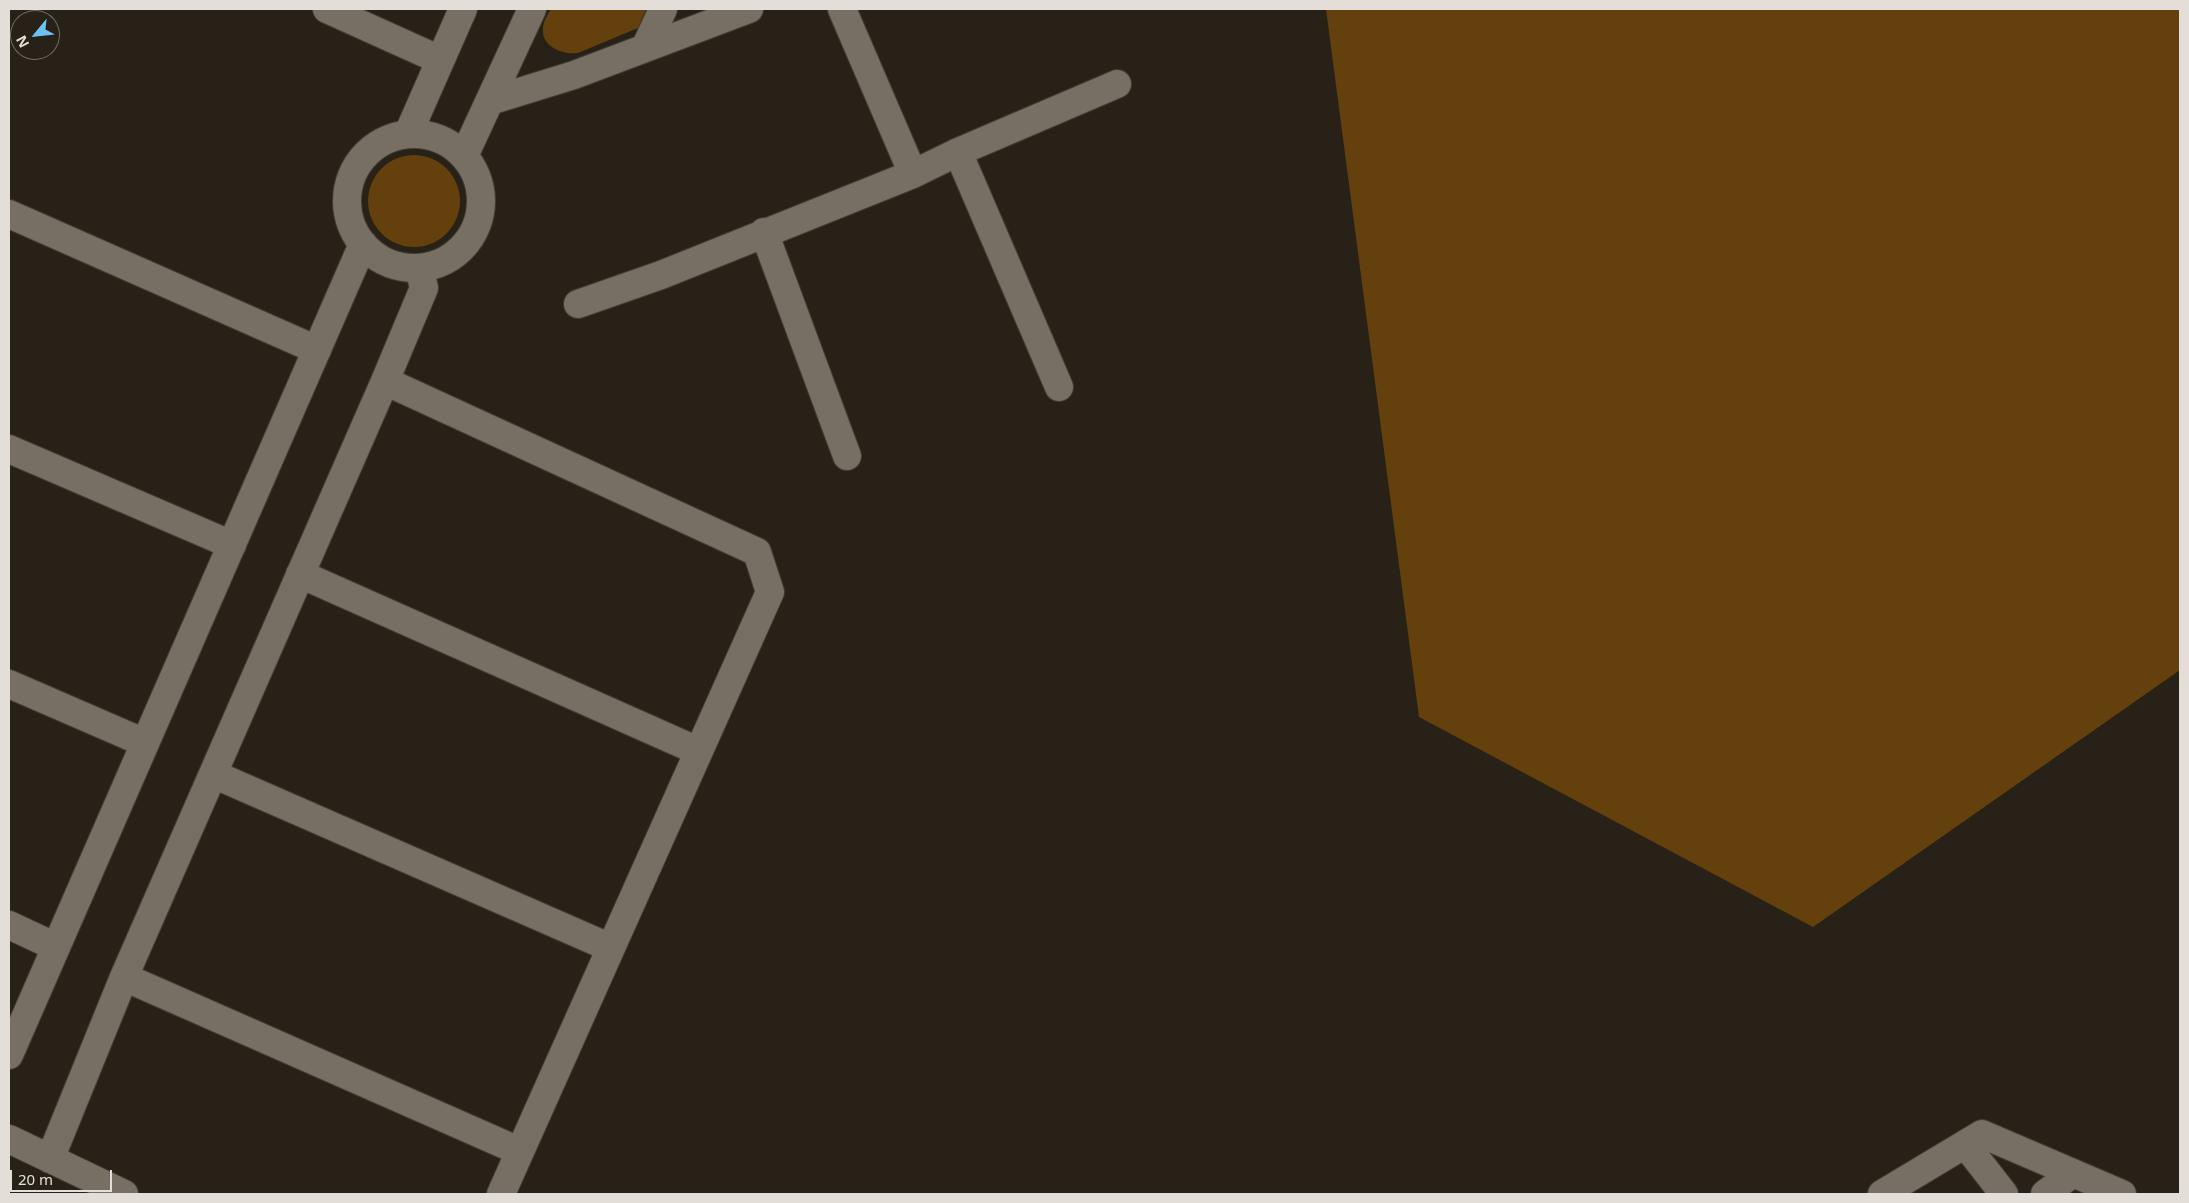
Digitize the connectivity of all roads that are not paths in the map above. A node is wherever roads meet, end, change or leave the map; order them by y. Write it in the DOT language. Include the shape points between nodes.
graph roads {
  1 [pos="327,9"];
  2 [pos="463,9"];
  3 [pos="532,9"];
  4 [pos="663,9"];
  5 [pos="749,9"];
  6 [pos="842,9"];
  7 [pos="646,46"];
  8 [pos="440,60"];
  9 [pos="1116,84"];
  10 [pos="490,102"];
  11 [pos="408,134"];
  12 [pos="958,152"];
  13 [pos="464,156"];
  14 [pos="913,174"];
  15 [pos="9,214"];
  16 [pos="764,232"];
  17 [pos="363,244"];
  18 [pos="419,268"];
  19 [pos="578,304"];
  20 [pos="316,350"];
  21 [pos="385,381"];
  22 [pos="1059,387"];
  23 [pos="9,449"];
  24 [pos="847,456"];
  25 [pos="232,545"];
  26 [pos="300,574"];
  27 [pos="9,684"];
  28 [pos="145,743"];
  29 [pos="698,751"];
  30 [pos="213,774"];
  31 [pos="9,925"];
  32 [pos="56,947"];
  33 [pos="611,948"];
  34 [pos="124,977"];
  35 [pos="9,1055"];
  36 [pos="9,1139"];
  37 [pos="1965,1144"];
  38 [pos="519,1151"];
  39 [pos="50,1159"];
  40 [pos="2073,1173"];
  41 [pos="124,1194"];
  42 [pos="501,1194"];
  43 [pos="1882,1194"];
  44 [pos="2004,1194"];
  45 [pos="2045,1194"];
  46 [pos="2122,1194"];
  1 -- 8 [label="street"];
  2 -- 8 [label="street"];
  3 -- 10 [label="street"];
  4 -- 7 [label="street"];
  5 -- 7 [label="street"];
  6 -- 14 [label="street"];
  7 -- 10 [label="street" via="574,75"];
  8 -- 11 [label="street"];
  9 -- 12 [label="street"];
  10 -- 13 [label="street"];
  11 -- 13 [label="street" via="428,135 441,140"];
  11 -- 17 [label="street" via="386,140 368,152 354,170 347,192 348,214"];
  12 -- 14 [label="street"];
  12 -- 22 [label="street"];
  13 -- 18 [label="street" via="476,175 481,197 478,220 469,240 453,256 434,266"];
  14 -- 16 [label="street"];
  15 -- 20 [label="street"];
  16 -- 19 [label="street" via="661,275"];
  16 -- 24 [label="street"];
  17 -- 18 [label="street" via="389,264"];
  17 -- 20 [label="street"];
  18 -- 21 [label="street" via="424,288"];
  20 -- 25 [label="street"];
  21 -- 26 [label="street"];
  21 -- 29 [label="street" via="757,552 770,592"];
  23 -- 25 [label="street"];
  25 -- 28 [label="street"];
  26 -- 29 [label="street"];
  26 -- 30 [label="street"];
  27 -- 28 [label="street"];
  28 -- 32 [label="street"];
  29 -- 33 [label="street"];
  30 -- 33 [label="street"];
  30 -- 34 [label="street"];
  31 -- 32 [label="street"];
  32 -- 35 [label="street"];
  33 -- 38 [label="street"];
  34 -- 38 [label="street"];
  34 -- 39 [label="street"];
  36 -- 39 [label="street"];
  37 -- 40 [label="street" via="1982,1134"];
  37 -- 43 [label="street"];
  37 -- 44 [label="street"];
  38 -- 42 [label="street"];
  39 -- 41 [label="street"];
  40 -- 45 [label="street"];
  40 -- 46 [label="street"];
}
